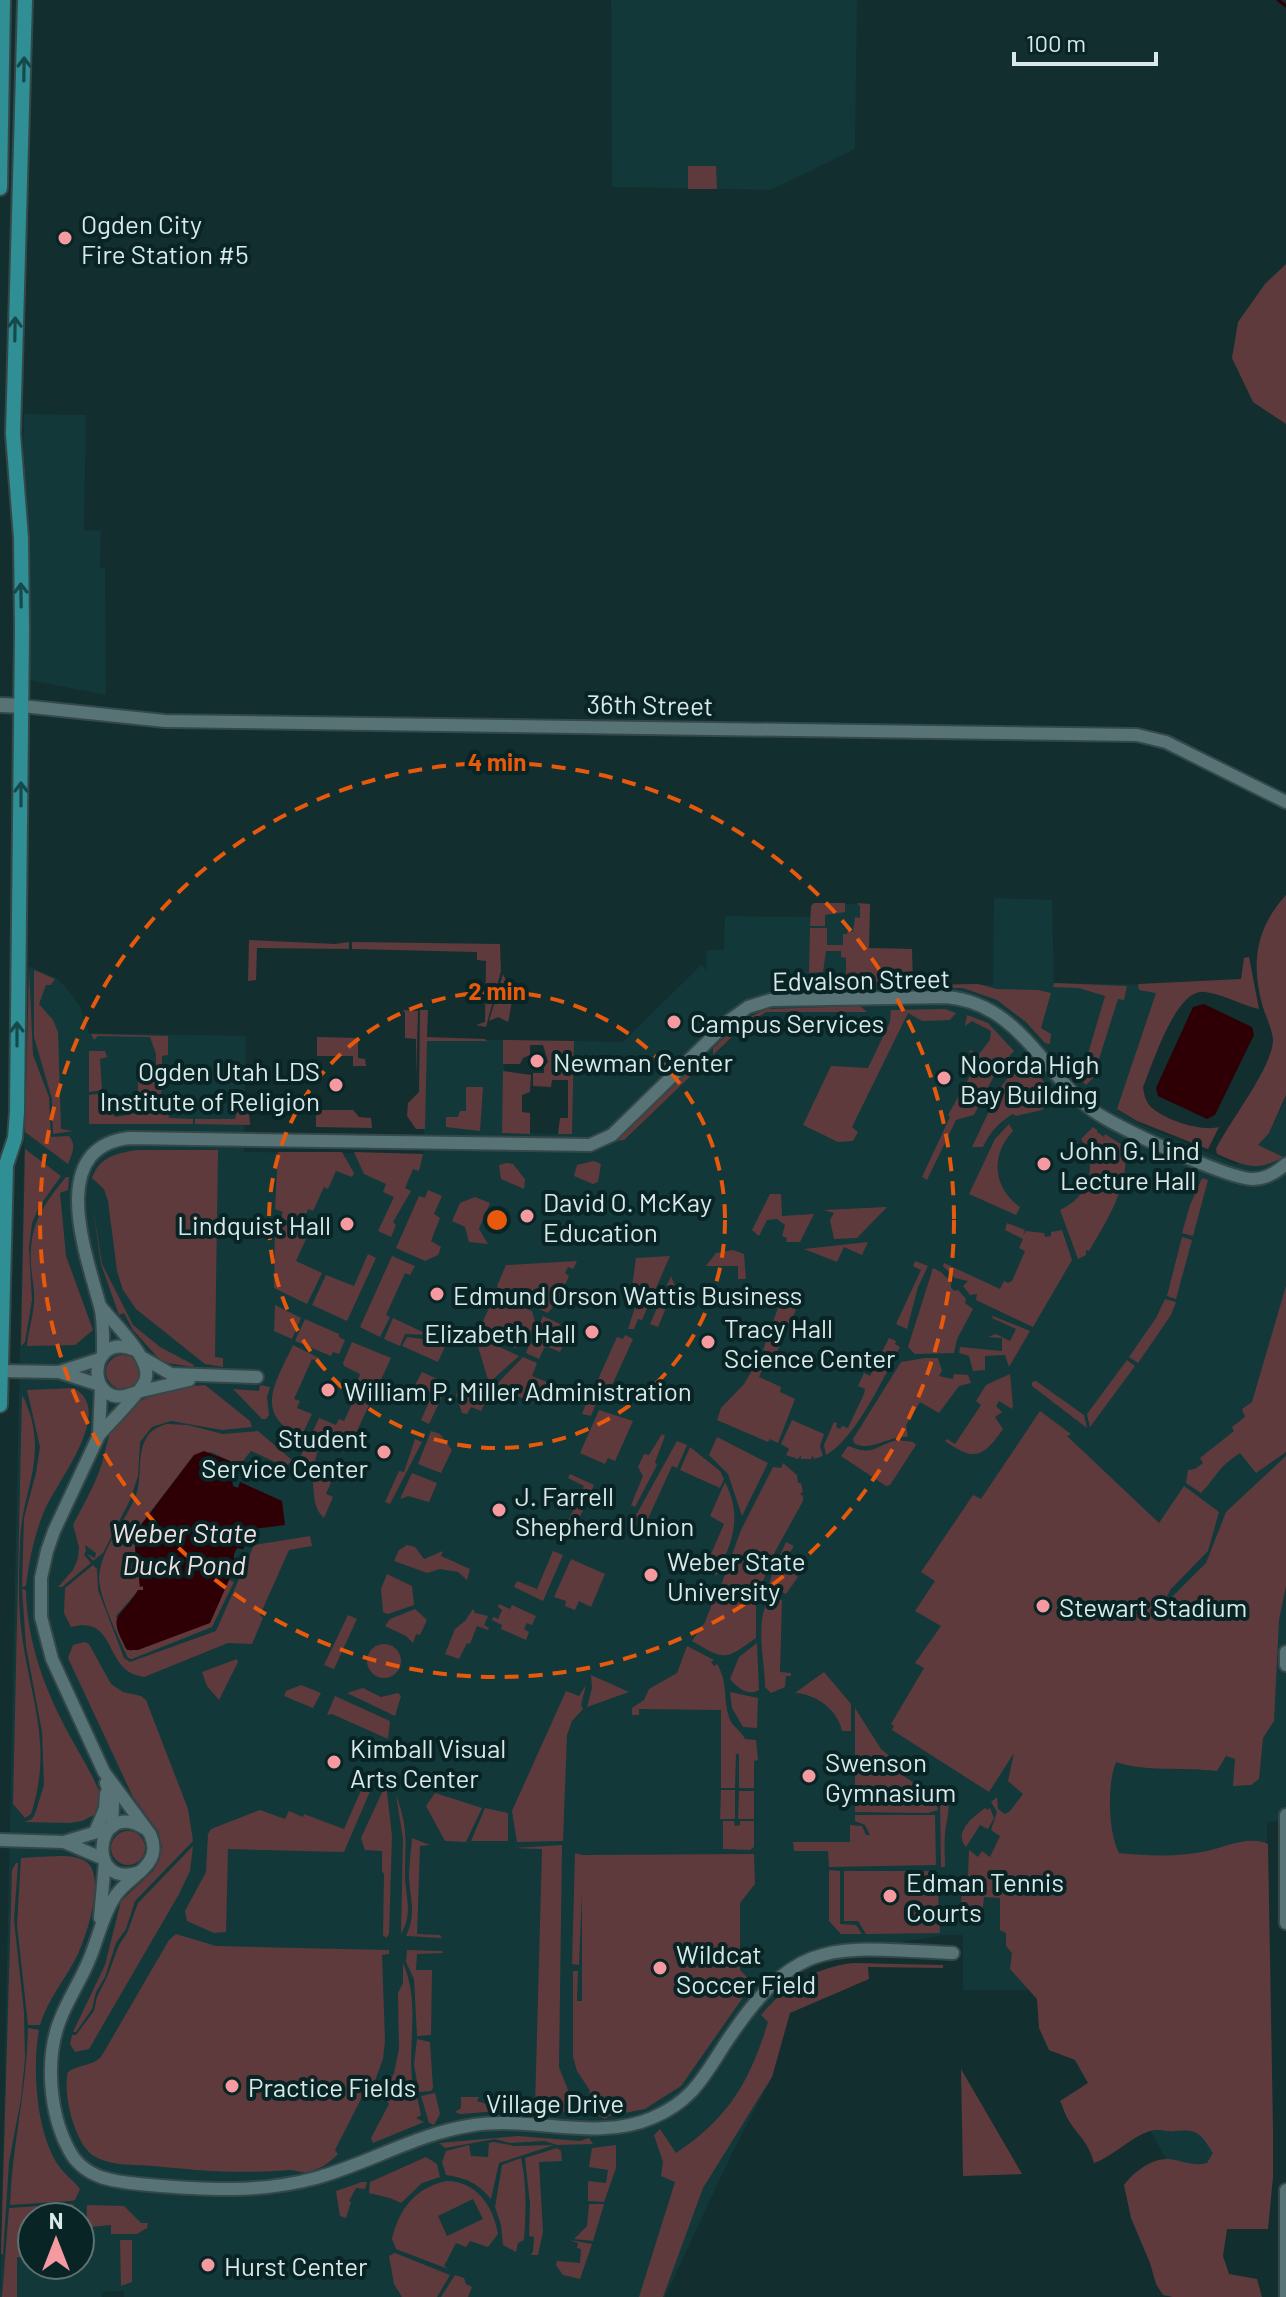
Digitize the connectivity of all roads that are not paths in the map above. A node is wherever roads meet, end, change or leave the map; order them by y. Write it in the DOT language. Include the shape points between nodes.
graph roads {
  1 [pos="3,0"];
  2 [pos="25,0"];
  3 [pos="0,188"];
  4 [pos="0,705"];
  5 [pos="22,706"];
  6 [pos="1286,802"];
  7 [pos="3,1160"];
  8 [pos="1286,1164"];
  9 [pos="100,1306"];
  10 [pos="142,1356"];
  11 [pos="101,1357"];
  12 [pos="1,1371"];
  13 [pos="59,1372"];
  14 [pos="201,1377"];
  15 [pos="257,1377"];
  16 [pos="100,1386"];
  17 [pos="136,1392"];
  18 [pos="0,1405"];
  19 [pos="99,1435"];
  20 [pos="1286,1652"];
  21 [pos="1286,1665"];
  22 [pos="104,1777"];
  23 [pos="1286,1815"];
  24 [pos="111,1828"];
  25 [pos="147,1830"];
  26 [pos="95,1832"];
  27 [pos="0,1840"];
  28 [pos="64,1842"];
  29 [pos="104,1861"];
  30 [pos="143,1870"];
  31 [pos="1286,1923"];
  32 [pos="97,1939"];
  33 [pos="953,1953"];
  34 [pos="1286,2190"];
  35 [pos="1285,2223"];
  36 [pos="1286,2297"];
  1 -- 3 [label="main road"];
  5 -- 2 [label="main road, one-way" via="21,538 13,434"];
  4 -- 5 [label="main road, 36th Street"];
  5 -- 6 [label="street, 36th Street" via="165,721 1137,735 1166,742"];
  7 -- 5 [label="main road, one-way" via="16,1125"];
  7 -- 12 [label="main road"];
  8 -- 9 [label="street, Edvalson Street" via="1261,1178 1243,1177 1118,1126 1091,1109 1001,1016 968,1000 791,998 753,1005 730,1020 612,1135 590,1145 111,1141 95,1150 82,1170 79,1190 87,1266"];
  9 -- 10 [label="street"];
  9 -- 11 [label="street"];
  10 -- 11 [label="street" via="122,1347"];
  10 -- 14 [label="street" via="164,1372"];
  10 -- 17 [label="street" via="147,1375"];
  11 -- 13 [label="street"];
  11 -- 16 [label="street"];
  12 -- 13 [label="street"];
  12 -- 18 [label="main road"];
  13 -- 16 [label="street"];
  14 -- 15 [label="street"];
  14 -- 17 [label="street"];
  16 -- 17 [label="street" via="119,1397"];
  16 -- 19 [label="street"];
  17 -- 19 [label="street"];
  19 -- 22 [label="street" via="51,1538 40,1607 52,1659"];
  20 -- 21 [label="street"];
  22 -- 24 [label="street" via="113,1804"];
  22 -- 25 [label="street"];
  22 -- 26 [label="street" via="105,1809"];
  23 -- 31 [label="street"];
  24 -- 25 [label="street" via="133,1822"];
  24 -- 26 [label="street"];
  24 -- 29 [label="street" via="102,1840"];
  25 -- 30 [label="street" via="154,1851"];
  26 -- 28 [label="street"];
  27 -- 28 [label="street"];
  28 -- 29 [label="street"];
  29 -- 30 [label="street" via="120,1873"];
  29 -- 32 [label="street"];
  30 -- 32 [label="street" via="114,1898"];
  32 -- 33 [label="street, Village Drive" via="60,2021 53,2050 56,2107 66,2144 94,2176 173,2187 254,2189 316,2178 430,2135 473,2125 633,2125 692,2093 766,1989 797,1964 842,1949"];
  34 -- 35 [label="street"];
  35 -- 36 [label="street"];
}
